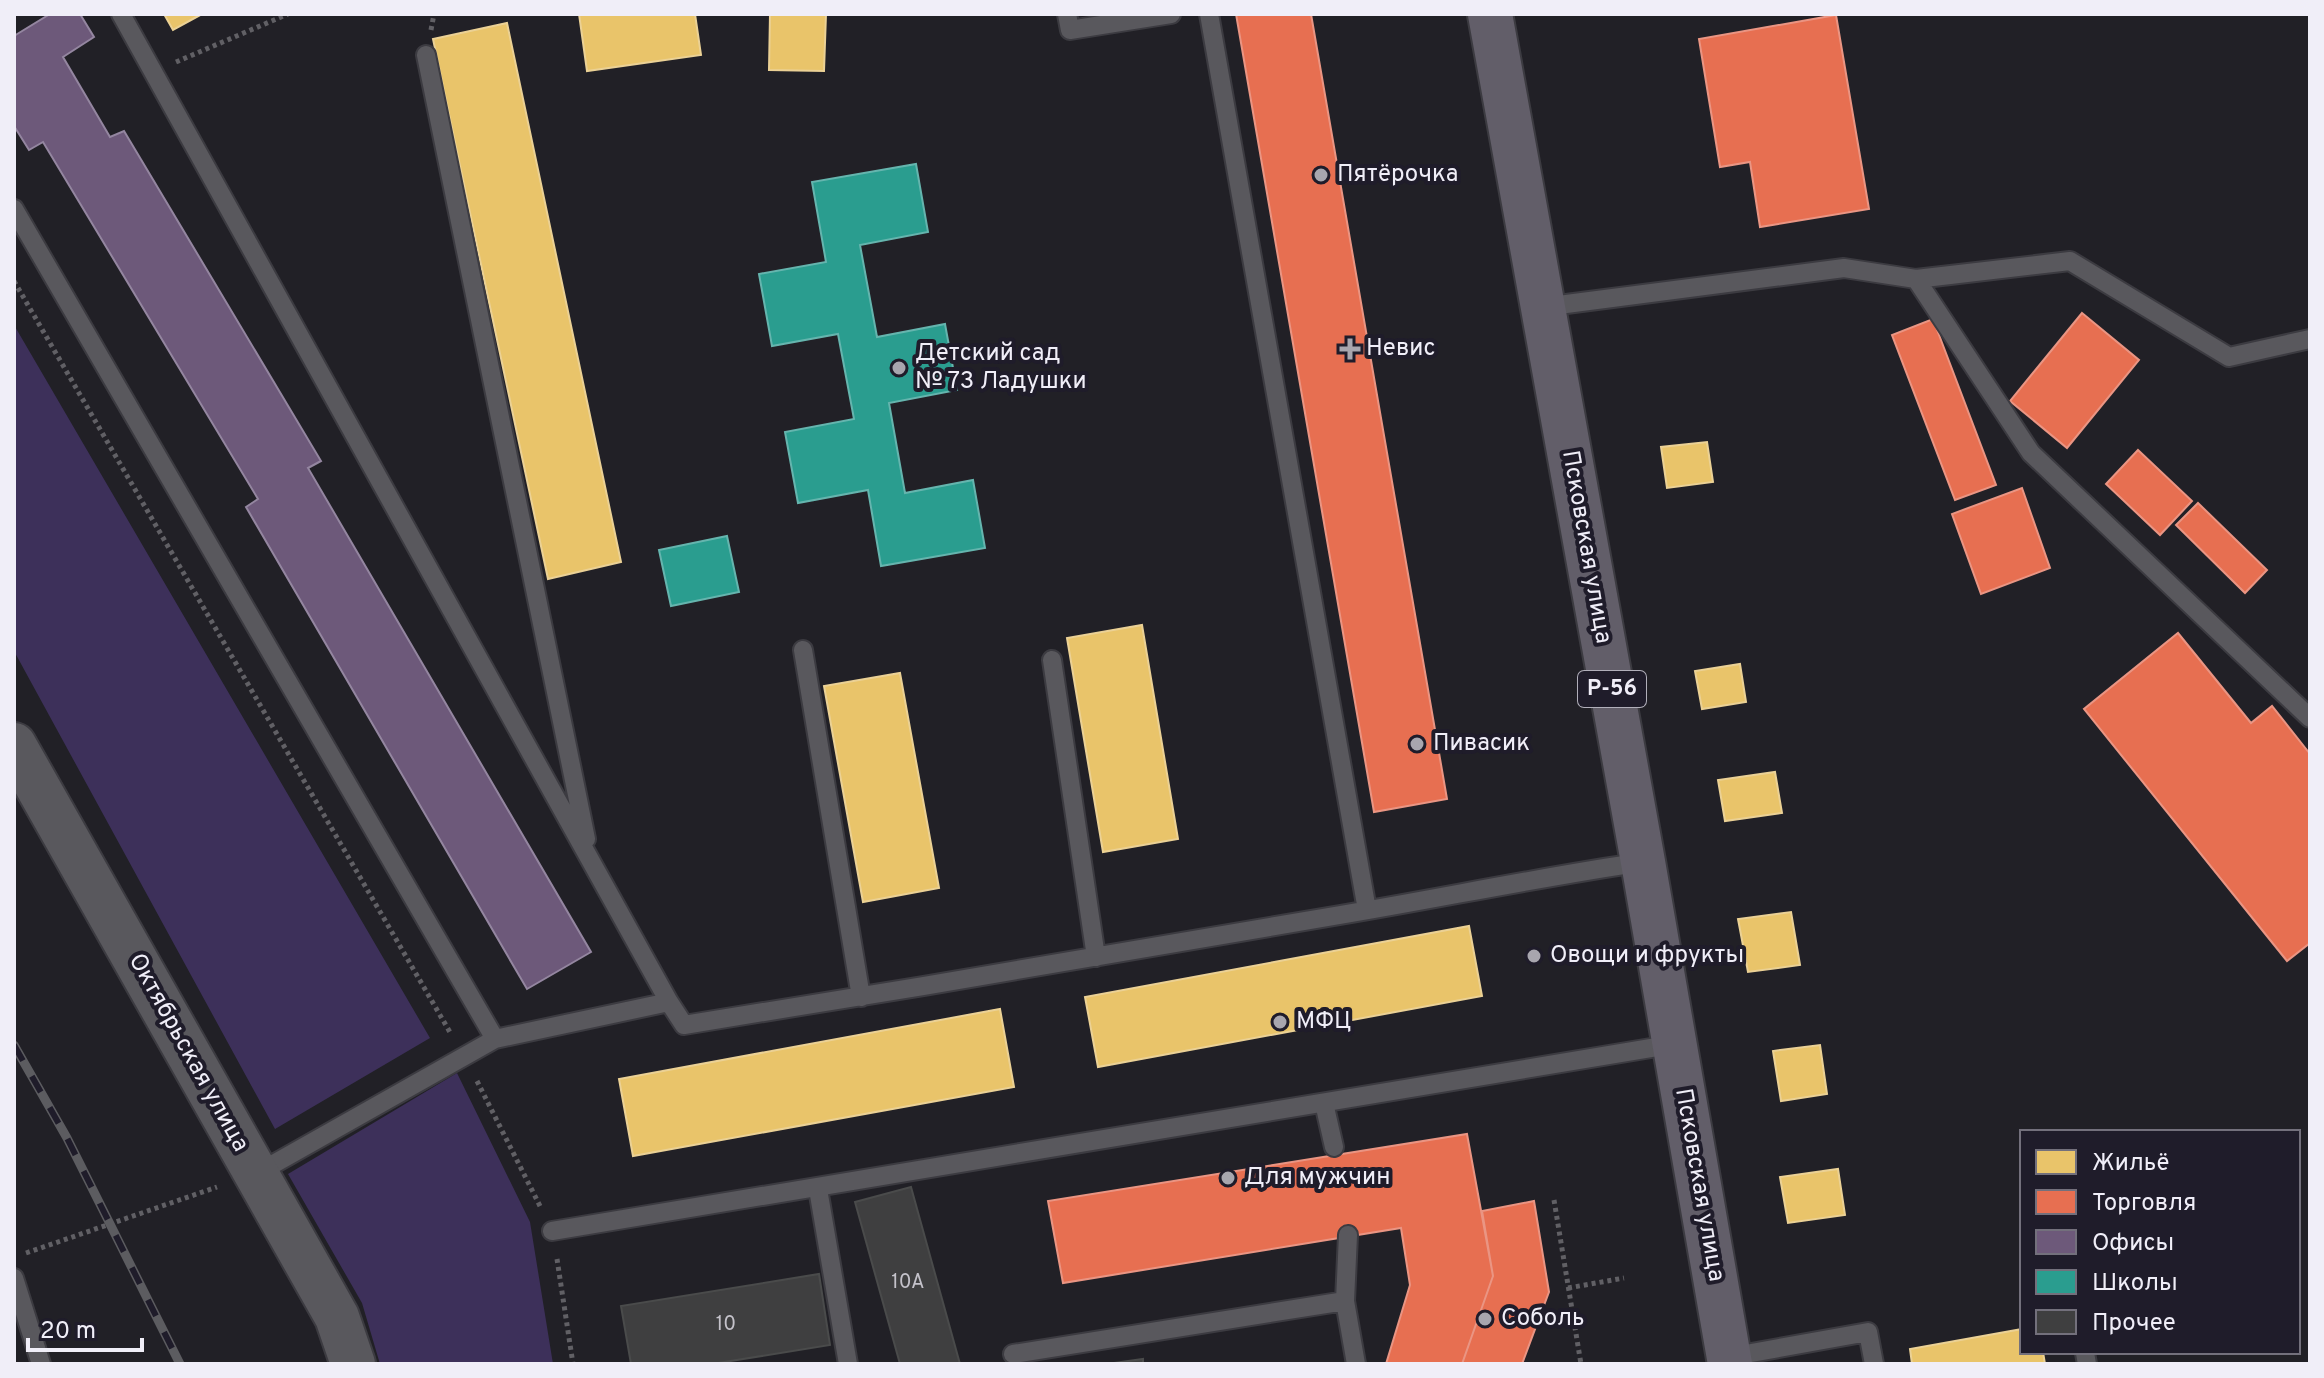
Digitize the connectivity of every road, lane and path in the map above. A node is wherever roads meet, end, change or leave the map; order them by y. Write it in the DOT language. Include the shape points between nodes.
graph roads {
  1 [pos="121,14"];
  2 [pos="288,14"];
  3 [pos="1067,14"];
  4 [pos="1171,14"];
  5 [pos="1209,14"];
  6 [pos="1490,14"];
  7 [pos="426,55"];
  8 [pos="153,71"];
  9 [pos="14,209"];
  10 [pos="1916,279"];
  11 [pos="14,281"];
  12 [pos="1543,307"];
  13 [pos="2310,339"];
  14 [pos="803,650"];
  15 [pos="1052,660"];
  16 [pos="2310,718"];
  17 [pos="14,745"];
  18 [pos="590,858"];
  19 [pos="1643,862"];
  20 [pos="1367,910"];
  21 [pos="1096,957"];
  22 [pos="861,997"];
  23 [pos="669,1002"];
  24 [pos="495,1039"];
  25 [pos="1675,1044"];
  26 [pos="463,1055"];
  27 [pos="1324,1103"];
  28 [pos="1334,1147"];
  29 [pos="256,1174"];
  30 [pos="818,1189"];
  31 [pos="1554,1200"];
  32 [pos="552,1231"];
  33 [pos="1348,1235"];
  34 [pos="14,1257"];
  35 [pos="14,1278"];
  36 [pos="1624,1278"];
  37 [pos="1568,1288"];
  38 [pos="1345,1301"];
  39 [pos="1013,1354"];
  40 [pos="1730,1360"];
  41 [pos="41,1364"];
  42 [pos="353,1364"];
  43 [pos="573,1364"];
  44 [pos="848,1364"];
  45 [pos="1356,1364"];
  46 [pos="1581,1364"];
  47 [pos="1874,1364"];
  1 -- 8 [label="lane"];
  2 -- 8 [label="path"];
  3 -- 4 [label="lane" via="1070,30"];
  5 -- 20 [label="lane"];
  6 -- 12 [label="main road, Псковская улица / Р-56"];
  7 -- 18 [label="lane"];
  8 -- 18 [label="lane"];
  9 -- 24 [label="lane"];
  10 -- 12 [label="lane" via="1844,268"];
  10 -- 13 [label="lane" via="2070,261 2229,357"];
  10 -- 16 [label="lane" via="2031,453"];
  11 -- 26 [label="path"];
  12 -- 19 [label="main road, Псковская улица / Р-56"];
  14 -- 22 [label="lane"];
  15 -- 21 [label="lane"];
  17 -- 29 [label="main road, Октябрьская улица"];
  18 -- 23 [label="lane"];
  19 -- 20 [label="lane"];
  19 -- 25 [label="main road, Псковская улица / Р-56"];
  20 -- 21 [label="lane"];
  21 -- 22 [label="lane"];
  22 -- 23 [label="lane" via="684,1025"];
  23 -- 24 [label="lane"];
  24 -- 26 [label="lane"];
  25 -- 27 [label="lane"];
  25 -- 40 [label="main road, Псковская улица / Р-56"];
  26 -- 29 [label="lane"];
  26 -- 32 [label="path"];
  27 -- 28 [label="lane"];
  27 -- 30 [label="lane"];
  29 -- 34 [label="path"];
  29 -- 42 [label="main road, Октябрьская улица" via="337,1317"];
  30 -- 32 [label="lane"];
  30 -- 44 [label="lane"];
  31 -- 37 [label="path"];
  32 -- 43 [label="path"];
  33 -- 38 [label="lane"];
  35 -- 41 [label="lane"];
  36 -- 37 [label="path"];
  37 -- 46 [label="path"];
  38 -- 39 [label="lane"];
  38 -- 45 [label="lane"];
  40 -- 47 [label="lane" via="1868,1332"];
}
